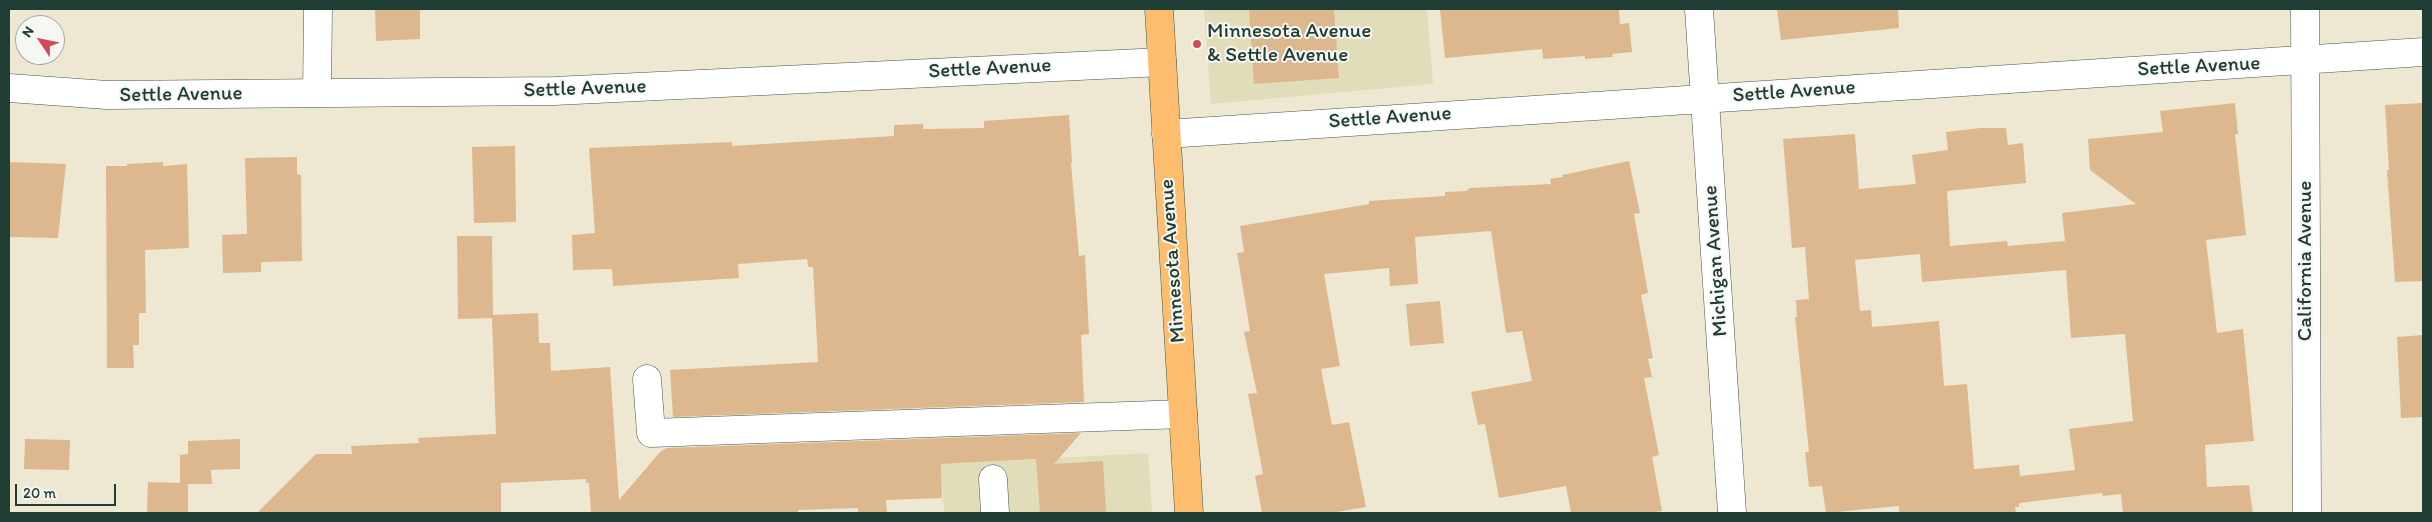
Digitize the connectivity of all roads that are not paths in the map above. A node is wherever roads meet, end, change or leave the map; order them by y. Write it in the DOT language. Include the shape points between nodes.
graph roads {
  1 [pos="318,9"];
  2 [pos="1159,9"];
  3 [pos="1699,9"];
  4 [pos="2305,9"];
  5 [pos="2423,52"];
  6 [pos="2306,60"];
  7 [pos="1162,62"];
  8 [pos="9,88"];
  9 [pos="317,94"];
  10 [pos="1706,97"];
  11 [pos="1166,134"];
  12 [pos="647,379"];
  13 [pos="1183,414"];
  14 [pos="993,479"];
  15 [pos="995,513"];
  16 [pos="1189,513"];
  17 [pos="1732,513"];
  18 [pos="2307,513"];
  1 -- 9 [label="street"];
  2 -- 7 [label="main road, Minnesota Avenue"];
  3 -- 10 [label="street, Michigan Avenue"];
  4 -- 6 [label="street, California Avenue"];
  5 -- 6 [label="street, Settle Avenue"];
  6 -- 10 [label="street, Settle Avenue"];
  6 -- 18 [label="street, California Avenue"];
  7 -- 9 [label="street, Settle Avenue" via="554,91"];
  7 -- 11 [label="main road, Minnesota Avenue"];
  8 -- 9 [label="street, Settle Avenue" via="107,95"];
  10 -- 11 [label="street, Settle Avenue"];
  10 -- 17 [label="street, Michigan Avenue"];
  11 -- 13 [label="main road, Minnesota Avenue"];
  12 -- 13 [label="street" via="651,433"];
  13 -- 16 [label="main road, Minnesota Avenue"];
  14 -- 15 [label="street"];
}
